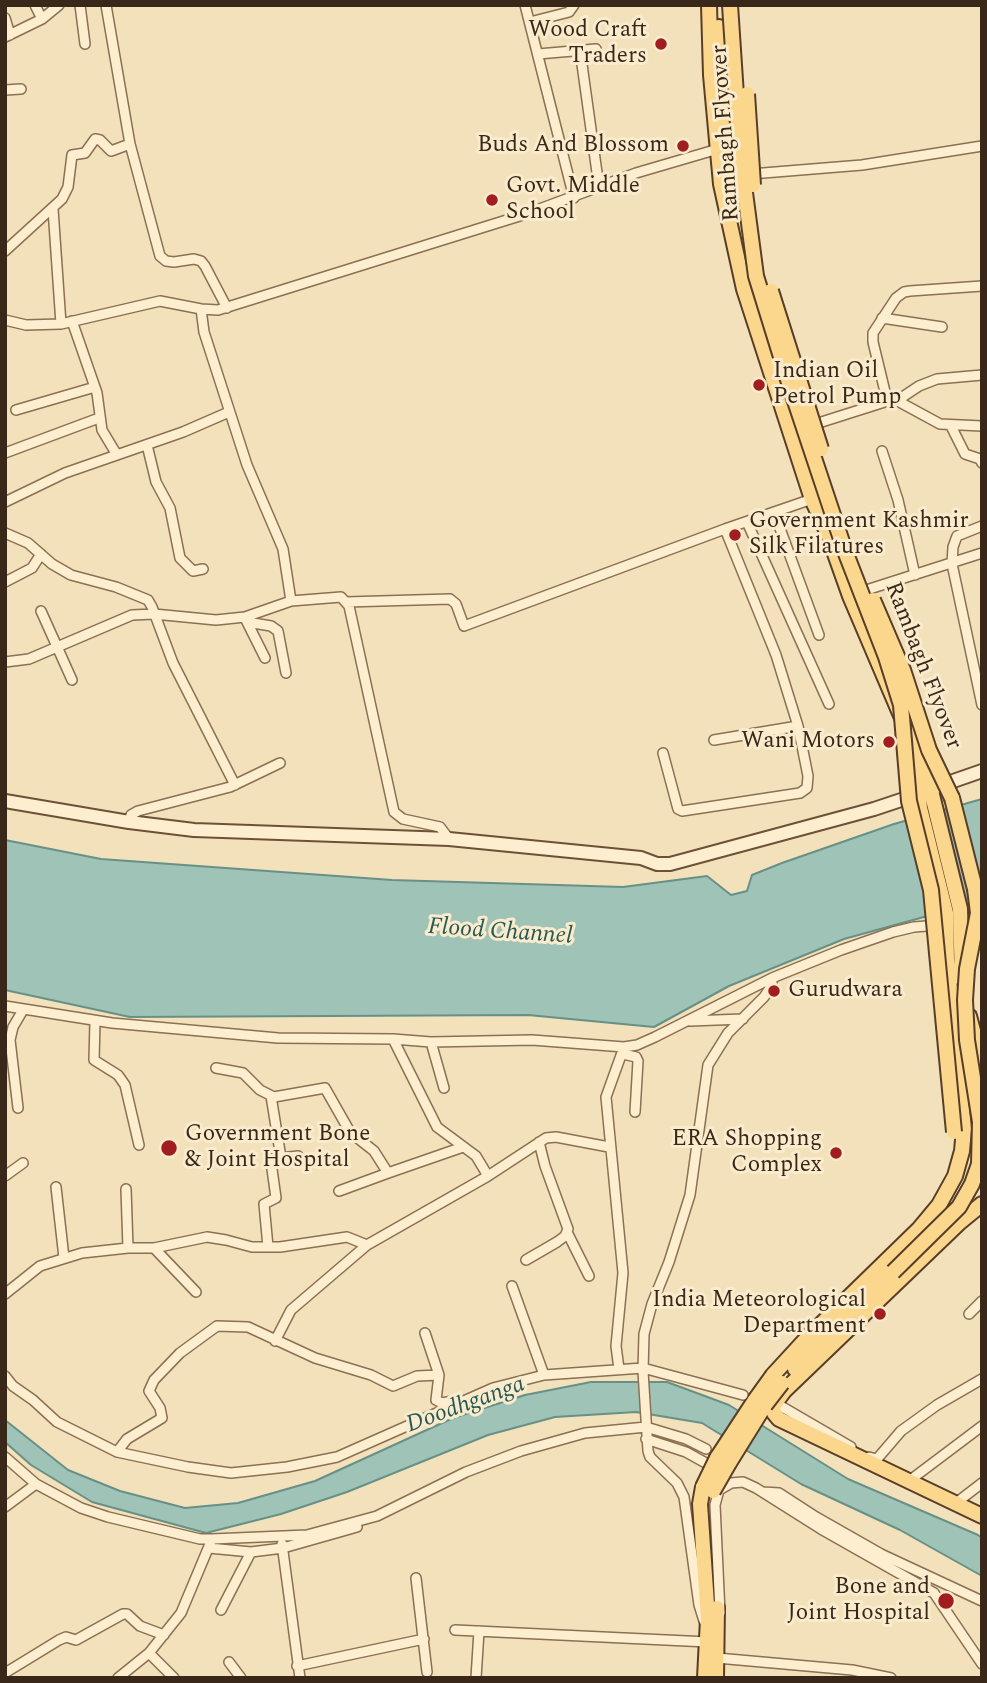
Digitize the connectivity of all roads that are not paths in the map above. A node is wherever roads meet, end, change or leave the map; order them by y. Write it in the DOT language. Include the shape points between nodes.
graph roads {
  1 [pos="35,5"];
  2 [pos="59,5"];
  3 [pos="80,5"];
  4 [pos="106,5"];
  5 [pos="525,5"];
  6 [pos="574,5"];
  7 [pos="709,5"];
  8 [pos="717,5"];
  9 [pos="735,5"];
  10 [pos="5,19"];
  11 [pos="42,19"];
  12 [pos="530,22"];
  13 [pos="8,36"];
  14 [pos="85,44"];
  15 [pos="596,49"];
  16 [pos="580,50"];
  17 [pos="538,54"];
  18 [pos="21,89"];
  19 [pos="5,90"];
  20 [pos="130,144"];
  21 [pos="982,146"];
  22 [pos="718,149"];
  23 [pos="751,174"];
  24 [pos="599,187"];
  25 [pos="574,198"];
  26 [pos="746,207"];
  27 [pos="53,209"];
  28 [pos="5,251"];
  29 [pos="982,286"];
  30 [pos="227,308"];
  31 [pos="201,309"];
  32 [pos="883,318"];
  33 [pos="5,320"];
  34 [pos="72,321"];
  35 [pos="61,324"];
  36 [pos="942,327"];
  37 [pos="982,375"];
  38 [pos="96,387"];
  39 [pos="887,400"];
  40 [pos="898,400"];
  41 [pos="16,410"];
  42 [pos="229,412"];
  43 [pos="99,418"];
  44 [pos="951,426"];
  45 [pos="982,426"];
  46 [pos="807,427"];
  47 [pos="789,433"];
  48 [pos="147,445"];
  49 [pos="882,452"];
  50 [pos="5,453"];
  51 [pos="117,456"];
  52 [pos="982,463"];
  53 [pos="813,499"];
  54 [pos="5,502"];
  55 [pos="775,512"];
  56 [pos="747,522"];
  57 [pos="982,526"];
  58 [pos="725,529"];
  59 [pos="5,533"];
  60 [pos="982,553"];
  61 [pos="41,554"];
  62 [pos="952,564"];
  63 [pos="203,569"];
  64 [pos="915,575"];
  65 [pos="5,582"];
  66 [pos="865,591"];
  67 [pos="850,596"];
  68 [pos="291,601"];
  69 [pos="346,602"];
  70 [pos="41,611"];
  71 [pos="155,614"];
  72 [pos="246,619"];
  73 [pos="819,635"];
  74 [pos="56,647"];
  75 [pos="265,658"];
  76 [pos="5,662"];
  77 [pos="978,662"];
  78 [pos="286,673"];
  79 [pos="72,680"];
  80 [pos="829,704"];
  81 [pos="982,705"];
  82 [pos="798,726"];
  83 [pos="714,740"];
  84 [pos="663,753"];
  85 [pos="280,762"];
  86 [pos="982,771"];
  87 [pos="235,785"];
  88 [pos="926,798"];
  89 [pos="5,801"];
  90 [pos="129,822"];
  91 [pos="449,839"];
  92 [pos="982,916"];
  93 [pos="953,917"];
  94 [pos="772,978"];
  95 [pos="5,1006"];
  96 [pos="23,1010"];
  97 [pos="743,1019"];
  98 [pos="95,1021"];
  99 [pos="684,1021"];
  100 [pos="393,1039"];
  101 [pos="431,1042"];
  102 [pos="624,1050"];
  103 [pos="216,1068"];
  104 [pos="982,1080"];
  105 [pos="444,1088"];
  106 [pos="271,1096"];
  107 [pos="18,1108"];
  108 [pos="635,1112"];
  109 [pos="982,1138"];
  110 [pos="539,1142"];
  111 [pos="139,1145"];
  112 [pos="463,1147"];
  113 [pos="609,1147"];
  114 [pos="962,1151"];
  115 [pos="298,1156"];
  116 [pos="281,1158"];
  117 [pos="23,1163"];
  118 [pos="388,1173"];
  119 [pos="5,1175"];
  120 [pos="488,1176"];
  121 [pos="982,1180"];
  122 [pos="56,1187"];
  123 [pos="126,1189"];
  124 [pos="339,1191"];
  125 [pos="982,1196"];
  126 [pos="982,1204"];
  127 [pos="567,1232"];
  128 [pos="367,1245"];
  129 [pos="268,1247"];
  130 [pos="128,1248"];
  131 [pos="154,1248"];
  132 [pos="64,1258"];
  133 [pos="526,1260"];
  134 [pos="589,1276"];
  135 [pos="512,1286"];
  136 [pos="196,1292"];
  137 [pos="5,1294"];
  138 [pos="982,1301"];
  139 [pos="969,1314"];
  140 [pos="833,1329"];
  141 [pos="425,1333"];
  142 [pos="275,1341"];
  143 [pos="619,1369"];
  144 [pos="643,1370"];
  145 [pos="439,1375"];
  146 [pos="544,1375"];
  147 [pos="5,1376"];
  148 [pos="778,1379"];
  149 [pos="982,1379"];
  150 [pos="468,1398"];
  151 [pos="761,1399"];
  152 [pos="645,1422"];
  153 [pos="982,1426"];
  154 [pos="646,1439"];
  155 [pos="706,1449"];
  156 [pos="117,1451"];
  157 [pos="5,1457"];
  158 [pos="719,1468"];
  159 [pos="909,1480"];
  160 [pos="743,1482"];
  161 [pos="982,1483"];
  162 [pos="36,1484"];
  163 [pos="763,1492"];
  164 [pos="956,1503"];
  165 [pos="5,1507"];
  166 [pos="377,1516"];
  167 [pos="982,1516"];
  168 [pos="281,1538"];
  169 [pos="210,1543"];
  170 [pos="283,1548"];
  171 [pos="251,1552"];
  172 [pos="416,1578"];
  173 [pos="982,1601"];
  174 [pos="221,1610"];
  175 [pos="711,1629"];
  176 [pos="456,1630"];
  177 [pos="480,1631"];
  178 [pos="164,1635"];
  179 [pos="424,1639"];
  180 [pos="149,1653"];
  181 [pos="718,1658"];
  182 [pos="229,1662"];
  183 [pos="982,1664"];
  184 [pos="297,1667"];
  185 [pos="427,1672"];
  186 [pos="5,1673"];
  187 [pos="851,1674"];
  188 [pos="118,1678"];
  189 [pos="174,1678"];
  190 [pos="241,1678"];
  191 [pos="300,1678"];
  192 [pos="476,1678"];
  193 [pos="705,1678"];
  194 [pos="716,1678"];
  195 [pos="891,1678"];
  1 -- 11 [label="street"];
  2 -- 11 [label="street"];
  3 -- 14 [label="street"];
  4 -- 20 [label="street"];
  5 -- 12 [label="street"];
  6 -- 12 [label="street" via="569,12"];
  7 -- 22 [label="main road"];
  8 -- 26 [label="main road" via="733,176 738,197"];
  9 -- 23 [label="main road, Rambagh Flyover, bridge"];
  9 -- 26 [label="main road, Rambagh Flyover, bridge"];
  9 -- 46 [label="main road" via="744,155 761,270"];
  10 -- 13 [label="street"];
  11 -- 13 [label="street"];
  12 -- 17 [label="street"];
  15 -- 16 [label="street"];
  16 -- 17 [label="street"];
  16 -- 24 [label="street"];
  17 -- 25 [label="street"];
  18 -- 19 [label="street"];
  20 -- 27 [label="street" via="111,151 95,139 85,153 72,155 66,193"];
  20 -- 30 [label="street" via="160,256 174,262 201,261"];
  21 -- 23 [label="street" via="874,164"];
  22 -- 24 [label="street"];
  22 -- 47 [label="main road" via="744,289"];
  23 -- 109 [label="main road, Rambagh Flyover, bridge" via="758,238 776,311 868,590 903,670 929,750 952,797 975,889 978,913 965,1000"];
  24 -- 25 [label="street"];
  25 -- 30 [label="street"];
  26 -- 114 [label="main road, Rambagh Flyover, bridge" via="756,276 779,354 901,705 909,800 931,890 955,1140"];
  27 -- 28 [label="street"];
  27 -- 35 [label="street"];
  29 -- 32 [label="street" via="904,292"];
  30 -- 31 [label="street"];
  31 -- 34 [label="street" via="160,301"];
  31 -- 42 [label="street"];
  32 -- 36 [label="street"];
  32 -- 39 [label="street" via="873,338"];
  33 -- 35 [label="street"];
  34 -- 35 [label="street"];
  34 -- 38 [label="street"];
  37 -- 40 [label="street" via="937,379"];
  38 -- 41 [label="street"];
  38 -- 43 [label="street"];
  39 -- 40 [label="street"];
  39 -- 46 [label="street"];
  40 -- 44 [label="street" via="932,421"];
  42 -- 48 [label="street"];
  42 -- 68 [label="street" via="283,549"];
  43 -- 50 [label="street"];
  43 -- 51 [label="street"];
  44 -- 45 [label="street"];
  44 -- 52 [label="street" via="965,454"];
  46 -- 47 [label="street"];
  46 -- 66 [label="main road"];
  47 -- 53 [label="main road"];
  48 -- 51 [label="street"];
  48 -- 63 [label="street" via="156,482 170,508 178,554 193,570"];
  49 -- 64 [label="street"];
  51 -- 54 [label="street" via="65,473"];
  53 -- 55 [label="street"];
  53 -- 67 [label="main road"];
  55 -- 56 [label="street"];
  55 -- 73 [label="street"];
  56 -- 58 [label="street"];
  56 -- 80 [label="street"];
  57 -- 62 [label="street" via="957,536"];
  58 -- 69 [label="street" via="464,626 450,599"];
  58 -- 82 [label="street" via="776,655"];
  59 -- 61 [label="street"];
  60 -- 62 [label="street"];
  61 -- 65 [label="street" via="32,568"];
  61 -- 71 [label="street" via="71,575 145,597"];
  62 -- 64 [label="street"];
  62 -- 77 [label="street"];
  64 -- 66 [label="street"];
  66 -- 67 [label="street"];
  66 -- 88 [label="main road" via="927,767"];
  67 -- 88 [label="main road" via="905,725"];
  68 -- 69 [label="street" via="341,597"];
  68 -- 72 [label="street"];
  69 -- 91 [label="street" via="394,812 403,819 440,827"];
  70 -- 74 [label="street"];
  71 -- 72 [label="street"];
  71 -- 74 [label="street" via="132,615"];
  71 -- 87 [label="street" via="173,663"];
  72 -- 75 [label="street"];
  72 -- 78 [label="street" via="278,631"];
  74 -- 76 [label="street" via="25,660"];
  74 -- 79 [label="street"];
  77 -- 81 [label="street"];
  82 -- 83 [label="street"];
  82 -- 84 [label="street" via="808,782 800,793 681,811"];
  85 -- 87 [label="street"];
  86 -- 88 [label="main road"];
  87 -- 90 [label="street" via="138,811"];
  88 -- 91 [label="main road" via="670,864"];
  88 -- 93 [label="main road"];
  89 -- 90 [label="main road"];
  90 -- 91 [label="main road" via="194,830"];
  92 -- 93 [label="street"];
  93 -- 94 [label="street" via="875,937"];
  93 -- 104 [label="main road"];
  93 -- 114 [label="main road" via="947,959 964,1129"];
  94 -- 97 [label="street" via="764,997"];
  94 -- 99 [label="street"];
  95 -- 96 [label="street"];
  96 -- 98 [label="street"];
  96 -- 107 [label="street" via="10,1040"];
  97 -- 99 [label="street"];
  97 -- 144 [label="street" via="708,1065 690,1195 652,1304 644,1334"];
  98 -- 100 [label="street" via="278,1038"];
  98 -- 111 [label="street" via="94,1060 125,1084"];
  99 -- 102 [label="street"];
  100 -- 101 [label="street"];
  100 -- 112 [label="street" via="437,1128"];
  101 -- 102 [label="street" via="532,1040"];
  101 -- 105 [label="street"];
  102 -- 108 [label="street" via="639,1061"];
  102 -- 113 [label="street" via="607,1093"];
  103 -- 106 [label="street" via="243,1073"];
  106 -- 116 [label="street"];
  106 -- 118 [label="street" via="325,1088 350,1132 374,1151"];
  109 -- 140 [label="main road, Rambagh Flyover, bridge" via="976,1174 959,1207"];
  110 -- 113 [label="street" via="556,1137"];
  110 -- 120 [label="street"];
  110 -- 127 [label="street"];
  112 -- 118 [label="street"];
  112 -- 120 [label="street" via="476,1156"];
  113 -- 143 [label="street" via="623,1273 616,1346"];
  114 -- 121 [label="main road, Rambagh Flyover"];
  114 -- 148 [label="main road" via="939,1205 807,1338"];
  115 -- 116 [label="street"];
  116 -- 129 [label="street" via="271,1161 276,1198 264,1204"];
  117 -- 119 [label="street"];
  118 -- 124 [label="street"];
  120 -- 128 [label="street"];
  122 -- 132 [label="street"];
  123 -- 130 [label="street"];
  125 -- 140 [label="main road" via="842,1331"];
  126 -- 151 [label="main road"];
  127 -- 133 [label="street"];
  127 -- 134 [label="street"];
  128 -- 129 [label="street" via="347,1237"];
  128 -- 142 [label="street" via="291,1310"];
  129 -- 131 [label="street" via="206,1237"];
  130 -- 131 [label="street"];
  130 -- 132 [label="street"];
  131 -- 136 [label="street"];
  132 -- 137 [label="street" via="40,1266"];
  135 -- 146 [label="street"];
  138 -- 139 [label="street"];
  140 -- 148 [label="main road"];
  141 -- 145 [label="street"];
  142 -- 145 [label="street" via="393,1386 417,1376"];
  142 -- 156 [label="street" via="248,1327 217,1326 208,1331 154,1380 149,1391 162,1418 127,1439"];
  143 -- 144 [label="street"];
  143 -- 146 [label="street"];
  144 -- 151 [label="street"];
  144 -- 152 [label="street"];
  145 -- 150 [label="street" via="438,1403"];
  146 -- 150 [label="street"];
  147 -- 156 [label="street" via="57,1422"];
  148 -- 151 [label="main road, bridge"];
  148 -- 158 [label="main road, bridge" via="765,1405"];
  149 -- 151 [label="street" via="901,1431 875,1460"];
  150 -- 156 [label="street" via="337,1457 287,1467 231,1473"];
  151 -- 158 [label="main road, bridge"];
  151 -- 159 [label="main road" via="779,1419"];
  152 -- 154 [label="street"];
  152 -- 155 [label="street"];
  152 -- 166 [label="street" via="522,1451"];
  153 -- 159 [label="street"];
  154 -- 158 [label="street"];
  154 -- 175 [label="street" via="650,1457 677,1483 684,1497 699,1605"];
  157 -- 162 [label="street"];
  158 -- 160 [label="street"];
  158 -- 175 [label="main road, bridge" via="708,1489"];
  159 -- 164 [label="main road"];
  160 -- 163 [label="street"];
  160 -- 175 [label="street" via="719,1490 715,1505 722,1609"];
  161 -- 164 [label="street"];
  162 -- 165 [label="street"];
  162 -- 169 [label="street" via="64,1501 108,1517"];
  163 -- 173 [label="street" via="785,1495 881,1554"];
  163 -- 183 [label="street" via="934,1593"];
  164 -- 167 [label="main road"];
  166 -- 168 [label="street"];
  166 -- 170 [label="street" via="337,1534"];
  168 -- 169 [label="street"];
  168 -- 170 [label="street"];
  169 -- 171 [label="street"];
  169 -- 178 [label="street" via="181,1613"];
  170 -- 171 [label="street"];
  170 -- 184 [label="street"];
  171 -- 174 [label="street"];
  172 -- 179 [label="street"];
  175 -- 177 [label="street"];
  175 -- 181 [label="main road"];
  175 -- 193 [label="main road"];
  176 -- 177 [label="street"];
  177 -- 192 [label="street"];
  178 -- 180 [label="street"];
  178 -- 186 [label="street" via="140,1626 125,1613 76,1640 59,1640"];
  179 -- 184 [label="street"];
  179 -- 185 [label="street"];
  180 -- 188 [label="street"];
  180 -- 189 [label="street"];
  181 -- 187 [label="street"];
  181 -- 194 [label="main road"];
  182 -- 190 [label="street"];
  184 -- 191 [label="street"];
  187 -- 195 [label="street"];
}
